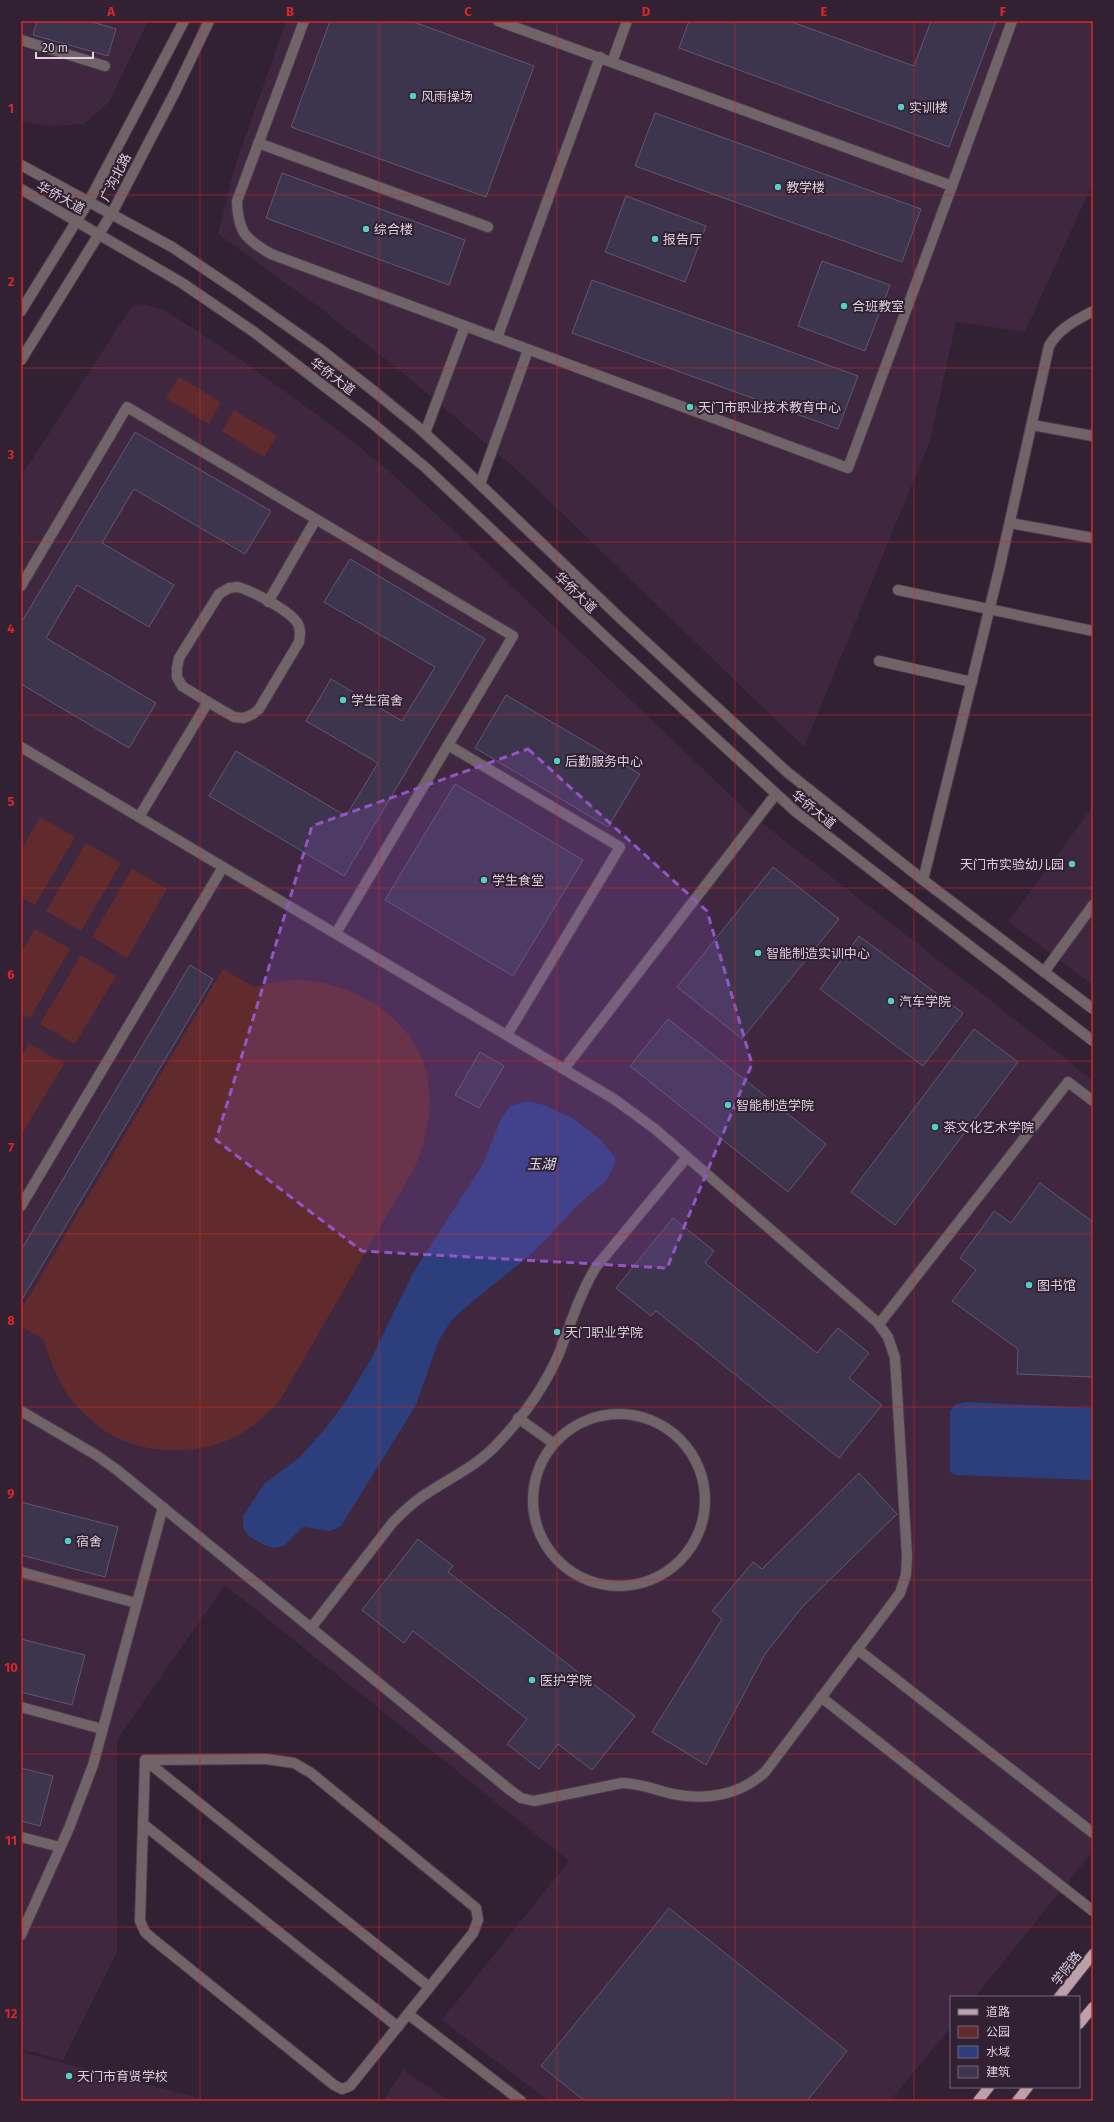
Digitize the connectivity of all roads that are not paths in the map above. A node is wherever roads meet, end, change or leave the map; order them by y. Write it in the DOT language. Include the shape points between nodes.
graph roads {
  1 [pos="184,21"];
  2 [pos="209,21"];
  3 [pos="304,21"];
  4 [pos="498,21"];
  5 [pos="628,21"];
  6 [pos="1012,21"];
  7 [pos="21,40"];
  8 [pos="600,57"];
  9 [pos="612,62"];
  10 [pos="106,66"];
  11 [pos="258,143"];
  12 [pos="21,165"];
  13 [pos="952,186"];
  14 [pos="21,189"];
  15 [pos="89,201"];
  16 [pos="112,213"];
  17 [pos="77,220"];
  18 [pos="488,226"];
  19 [pos="100,233"];
  20 [pos="21,311"];
  21 [pos="1093,311"];
  22 [pos="465,326"];
  23 [pos="496,338"];
  24 [pos="528,350"];
  25 [pos="21,360"];
  26 [pos="1032,425"];
  27 [pos="425,433"];
  28 [pos="1093,436"];
  29 [pos="480,484"];
  30 [pos="316,518"];
  31 [pos="1010,523"];
  32 [pos="1093,538"];
  33 [pos="21,586"];
  34 [pos="898,590"];
  35 [pos="268,602"];
  36 [pos="990,609"];
  37 [pos="1093,631"];
  38 [pos="879,661"];
  39 [pos="972,682"];
  40 [pos="208,702"];
  41 [pos="448,745"];
  42 [pos="21,747"];
  43 [pos="776,794"];
  44 [pos="139,817"];
  45 [pos="223,866"];
  46 [pos="923,880"];
  47 [pos="1093,906"];
  48 [pos="336,933"];
  49 [pos="1044,972"];
  50 [pos="1093,1009"];
  51 [pos="508,1035"];
  52 [pos="1093,1042"];
  53 [pos="564,1069"];
  54 [pos="1093,1102"];
  55 [pos="687,1157"];
  56 [pos="21,1206"];
  57 [pos="879,1324"];
  58 [pos="21,1411"];
  59 [pos="518,1418"];
  60 [pos="553,1443"];
  61 [pos="163,1506"];
  62 [pos="21,1572"];
  63 [pos="136,1603"];
  64 [pos="311,1628"];
  65 [pos="857,1649"];
  66 [pos="821,1697"];
  67 [pos="21,1707"];
  68 [pos="102,1729"];
  69 [pos="145,1760"];
  70 [pos="143,1824"];
  71 [pos="1093,1833"];
  72 [pos="21,1837"];
  73 [pos="60,1847"];
  74 [pos="1093,1911"];
  75 [pos="21,1935"];
  76 [pos="1093,1954"];
  77 [pos="429,1987"];
  78 [pos="1060,1996"];
  79 [pos="1093,2007"];
  80 [pos="408,2014"];
  81 [pos="1080,2023"];
  82 [pos="398,2027"];
  83 [pos="988,2088"];
  84 [pos="1027,2088"];
  85 [pos="521,2101"];
  86 [pos="978,2101"];
  87 [pos="1017,2101"];
  1 -- 15 [label="street, 广沟北路"];
  2 -- 16 [label="street, 广沟北路"];
  3 -- 11 [label="street"];
  4 -- 8 [label="street"];
  5 -- 9 [label="street"];
  6 -- 13 [label="street"];
  7 -- 10 [label="street"];
  8 -- 9 [label="street"];
  8 -- 23 [label="street"];
  9 -- 13 [label="street"];
  11 -- 18 [label="street"];
  11 -- 22 [label="street" via="237,201 242,233 253,244 272,254"];
  12 -- 15 [label="street, 华侨大道"];
  13 -- 24 [label="street" via="848,468"];
  14 -- 17 [label="street, 华侨大道"];
  15 -- 16 [label="street, 华侨大道"];
  15 -- 17 [label="street, 广沟北路"];
  16 -- 19 [label="street, 广沟北路"];
  16 -- 27 [label="street, 华侨大道" via="172,247 320,349"];
  17 -- 19 [label="street, 华侨大道"];
  17 -- 20 [label="street, 广沟北路"];
  19 -- 25 [label="street, 广沟北路"];
  19 -- 43 [label="street, 华侨大道" via="182,282 254,332 372,423 426,468"];
  21 -- 26 [label="street" via="1067,325 1056,335 1050,346"];
  22 -- 23 [label="street"];
  22 -- 27 [label="street"];
  23 -- 24 [label="street"];
  24 -- 29 [label="street"];
  26 -- 28 [label="street"];
  26 -- 31 [label="street"];
  27 -- 29 [label="street, 华侨大道"];
  29 -- 46 [label="street, 华侨大道" via="787,772"];
  30 -- 33 [label="street" via="127,407"];
  30 -- 35 [label="street"];
  30 -- 41 [label="street" via="513,636"];
  31 -- 32 [label="street"];
  31 -- 36 [label="street"];
  34 -- 36 [label="street"];
  35 -- 40 [label="street" via="248,590 228,588 219,594 179,658 177,677 182,686"];
  35 -- 40 [label="street" via="292,617 301,633 299,642 259,709 244,718 234,717"];
  36 -- 37 [label="street"];
  36 -- 39 [label="street"];
  38 -- 39 [label="street"];
  39 -- 46 [label="street"];
  40 -- 44 [label="street"];
  41 -- 48 [label="street"];
  41 -- 51 [label="street" via="620,847"];
  42 -- 44 [label="street"];
  43 -- 52 [label="street, 华侨大道"];
  43 -- 53 [label="street"];
  44 -- 45 [label="street"];
  45 -- 48 [label="street"];
  45 -- 56 [label="street"];
  46 -- 49 [label="street, 华侨大道"];
  47 -- 49 [label="street"];
  48 -- 51 [label="street"];
  49 -- 50 [label="street, 华侨大道"];
  51 -- 53 [label="street"];
  53 -- 55 [label="street" via="614,1099"];
  54 -- 57 [label="street" via="1068,1082"];
  55 -- 57 [label="street"];
  55 -- 59 [label="street" via="596,1267 585,1286 557,1358"];
  57 -- 65 [label="street" via="888,1337 895,1358 906,1575 900,1593"];
  58 -- 61 [label="street" via="96,1455"];
  59 -- 60 [label="street"];
  59 -- 64 [label="street" via="500,1442 478,1463 421,1497 398,1517"];
  60 -- 60 [label="street" via="575,1426 602,1415 630,1414 657,1423 680,1439 696,1462 704,1489 703,1517 693,1544 675,1565 650,1580 622,1586 594,1582 568,1570 548,1550 534,1517 532,1496 538,1468"];
  61 -- 63 [label="street"];
  61 -- 64 [label="street"];
  62 -- 63 [label="street"];
  63 -- 68 [label="street"];
  64 -- 66 [label="street" via="510,1790 521,1798 534,1801 622,1783 636,1783 690,1797 710,1797 734,1791 752,1784 765,1772"];
  65 -- 66 [label="street"];
  65 -- 71 [label="street"];
  66 -- 74 [label="street"];
  67 -- 68 [label="street"];
  68 -- 73 [label="street" via="93,1765"];
  69 -- 70 [label="street"];
  69 -- 77 [label="street"];
  69 -- 77 [label="street" via="266,1759 294,1763 311,1773 476,1908 478,1920 473,1933"];
  70 -- 82 [label="street"];
  70 -- 82 [label="street" via="140,1921 145,1932 334,2085 342,2089 350,2086"];
  72 -- 73 [label="street"];
  73 -- 75 [label="street"];
  76 -- 78 [label="main road, 学院路"];
  77 -- 80 [label="street"];
  79 -- 81 [label="main road"];
  80 -- 82 [label="street"];
  80 -- 85 [label="street"];
  83 -- 86 [label="main road"];
  84 -- 87 [label="main road"];
}
